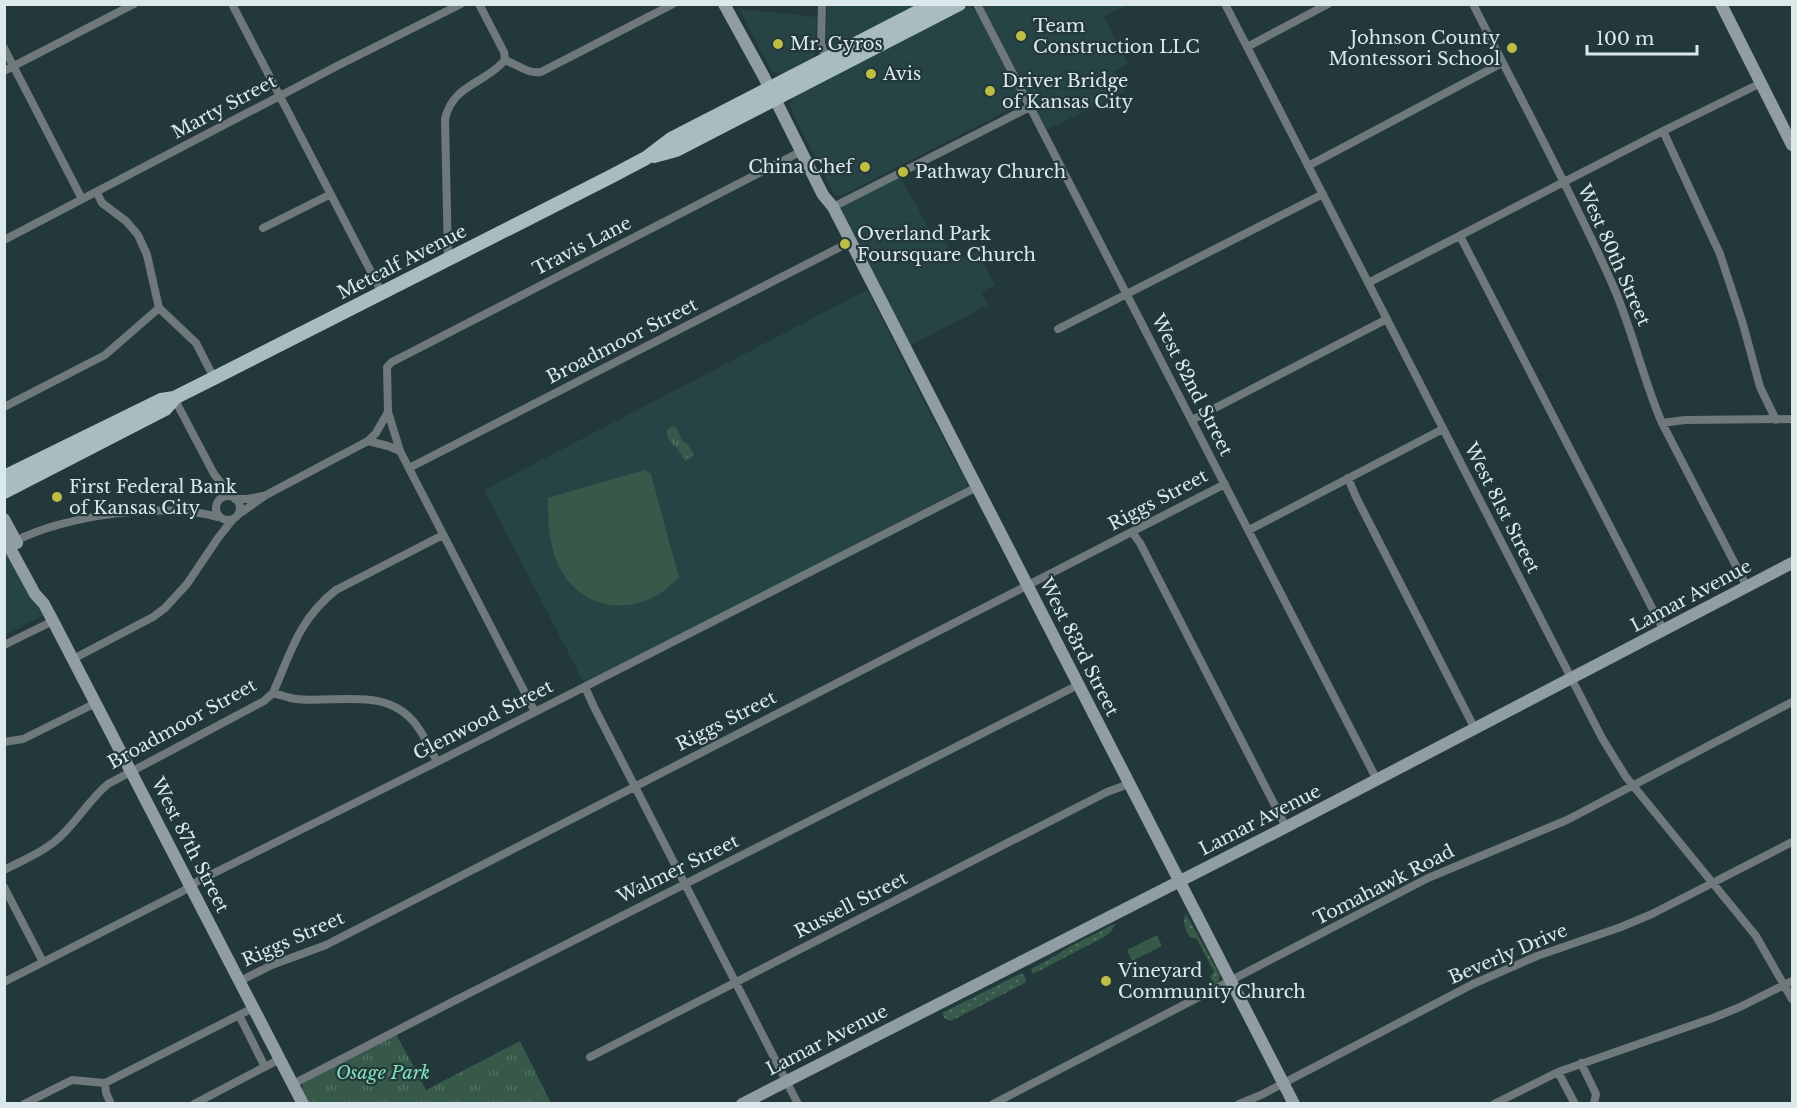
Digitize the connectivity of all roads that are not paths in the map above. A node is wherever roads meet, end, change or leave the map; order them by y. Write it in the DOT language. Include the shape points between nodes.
graph roads {
  1 [pos="134,4"];
  2 [pos="232,4"];
  3 [pos="461,4"];
  4 [pos="479,4"];
  5 [pos="673,4"];
  6 [pos="724,4"];
  7 [pos="734,4"];
  8 [pos="822,4"];
  9 [pos="933,4"];
  10 [pos="978,4"];
  11 [pos="1226,4"];
  12 [pos="1328,4"];
  13 [pos="1473,4"];
  14 [pos="1721,4"];
  15 [pos="951,7"];
  16 [pos="1247,47"];
  17 [pos="4,48"];
  18 [pos="826,59"];
  19 [pos="505,60"];
  20 [pos="1502,63"];
  21 [pos="14,66"];
  22 [pos="4,71"];
  23 [pos="1761,82"];
  24 [pos="775,93"];
  25 [pos="279,97"];
  26 [pos="1030,107"];
  27 [pos="1663,130"];
  28 [pos="1792,145"];
  29 [pos="800,152"];
  30 [pos="1308,166"];
  31 [pos="1563,183"];
  32 [pos="97,193"];
  33 [pos="1323,194"];
  34 [pos="329,195"];
  35 [pos="82,199"];
  36 [pos="833,207"];
  37 [pos="263,228"];
  38 [pos="1460,236"];
  39 [pos="4,240"];
  40 [pos="850,242"];
  41 [pos="448,259"];
  42 [pos="1368,283"];
  43 [pos="382,293"];
  44 [pos="1127,294"];
  45 [pos="159,308"];
  46 [pos="1387,319"];
  47 [pos="1058,330"];
  48 [pos="214,378"];
  49 [pos="174,398"];
  50 [pos="4,407"];
  51 [pos="388,411"];
  52 [pos="1792,419"];
  53 [pos="1192,420"];
  54 [pos="1776,420"];
  55 [pos="1662,423"];
  56 [pos="1443,429"];
  57 [pos="368,441"];
  58 [pos="400,451"];
  59 [pos="409,468"];
  60 [pos="214,474"];
  61 [pos="4,477"];
  62 [pos="1348,478"];
  63 [pos="1225,484"];
  64 [pos="977,487"];
  65 [pos="4,492"];
  66 [pos="266,495"];
  67 [pos="233,497"];
  68 [pos="218,500"];
  69 [pos="194,511"];
  70 [pos="236,517"];
  71 [pos="219,518"];
  72 [pos="4,519"];
  73 [pos="1249,530"];
  74 [pos="1132,532"];
  75 [pos="443,535"];
  76 [pos="218,538"];
  77 [pos="10,539"];
  78 [pos="1792,563"];
  79 [pos="1027,586"];
  80 [pos="1747,587"];
  81 [pos="53,621"];
  82 [pos="1664,631"];
  83 [pos="4,645"];
  84 [pos="73,659"];
  85 [pos="1572,679"];
  86 [pos="1078,685"];
  87 [pos="585,687"];
  88 [pos="273,693"];
  89 [pos="1792,702"];
  90 [pos="96,703"];
  91 [pos="535,712"];
  92 [pos="1475,729"];
  93 [pos="4,742"];
  94 [pos="437,762"];
  95 [pos="131,771"];
  96 [pos="1377,780"];
  97 [pos="1129,783"];
  98 [pos="634,786"];
  99 [pos="1633,786"];
  100 [pos="1286,827"];
  101 [pos="1792,842"];
  102 [pos="4,870"];
  103 [pos="1179,881"];
  104 [pos="685,883"];
  105 [pos="1714,883"];
  106 [pos="190,886"];
  107 [pos="4,887"];
  108 [pos="43,962"];
  109 [pos="240,981"];
  110 [pos="4,982"];
  111 [pos="736,982"];
  112 [pos="1231,982"];
  113 [pos="1789,983"];
  114 [pos="1792,999"];
  115 [pos="253,1008"];
  116 [pos="239,1015"];
  117 [pos="590,1057"];
  118 [pos="280,1059"];
  119 [pos="1581,1064"];
  120 [pos="265,1067"];
  121 [pos="1558,1072"];
  122 [pos="787,1081"];
  123 [pos="105,1083"];
  124 [pos="1283,1083"];
  125 [pos="293,1084"];
  126 [pos="36,1101"];
  127 [pos="24,1104"];
  128 [pos="111,1104"];
  129 [pos="194,1104"];
  130 [pos="303,1104"];
  131 [pos="742,1104"];
  132 [pos="798,1104"];
  133 [pos="993,1104"];
  134 [pos="1239,1104"];
  135 [pos="1294,1104"];
  136 [pos="1494,1104"];
  137 [pos="1575,1104"];
  138 [pos="1594,1104"];
  1 -- 21 [label="street"];
  2 -- 25 [label="street"];
  3 -- 25 [label="street, Marty Street"];
  4 -- 19 [label="street"];
  5 -- 19 [label="street" via="541,72 532,73"];
  6 -- 24 [label="street, West 83rd Street"];
  7 -- 24 [label="street, West 83rd Street"];
  8 -- 18 [label="street" via="821,43"];
  9 -- 18 [label="main road, Metcalf Avenue"];
  10 -- 26 [label="street, West 82nd Street"];
  11 -- 16 [label="street, West 81st Street"];
  12 -- 16 [label="street"];
  13 -- 20 [label="street, West 80th Street"];
  14 -- 23 [label="street"];
  15 -- 24 [label="main road, Metcalf Avenue"];
  16 -- 30 [label="street, West 81st Street"];
  17 -- 21 [label="street"];
  18 -- 24 [label="main road, Metcalf Avenue"];
  19 -- 41 [label="street" via="457,95 447,109"];
  20 -- 30 [label="street"];
  20 -- 31 [label="street, West 80th Street"];
  21 -- 22 [label="street"];
  21 -- 35 [label="street"];
  23 -- 27 [label="street"];
  23 -- 28 [label="street"];
  24 -- 29 [label="street, West 83rd Street"];
  24 -- 36 [label="street, West 83rd Street" via="830,194"];
  24 -- 41 [label="main road, Metcalf Avenue" via="676,150 646,158"];
  25 -- 32 [label="street, Marty Street"];
  25 -- 34 [label="street"];
  26 -- 36 [label="street"];
  26 -- 44 [label="street, West 82nd Street"];
  27 -- 31 [label="street"];
  27 -- 54 [label="street" via="1720,254 1760,387"];
  29 -- 36 [label="street, West 83rd Street"];
  29 -- 51 [label="street, Travis Lane" via="392,362 386,374"];
  30 -- 33 [label="street, West 81st Street"];
  31 -- 38 [label="street"];
  31 -- 55 [label="street, West 80th Street" via="1612,284"];
  32 -- 35 [label="street, Marty Street"];
  32 -- 45 [label="street" via="102,203 138,235 147,255"];
  33 -- 42 [label="street, West 81st Street"];
  33 -- 44 [label="street"];
  34 -- 37 [label="street"];
  34 -- 43 [label="street"];
  35 -- 39 [label="street, Marty Street"];
  36 -- 40 [label="street, West 83rd Street"];
  38 -- 42 [label="street"];
  38 -- 82 [label="street"];
  40 -- 59 [label="street, Broadmoor Street"];
  40 -- 64 [label="street, West 83rd Street"];
  41 -- 43 [label="main road, Metcalf Avenue"];
  42 -- 46 [label="street, West 81st Street"];
  43 -- 48 [label="main road, Metcalf Avenue"];
  44 -- 47 [label="street"];
  44 -- 53 [label="street, West 82nd Street"];
  45 -- 48 [label="street" via="196,343"];
  45 -- 50 [label="street" via="105,354"];
  46 -- 53 [label="street"];
  46 -- 56 [label="street, West 81st Street"];
  48 -- 49 [label="main road, Metcalf Avenue"];
  49 -- 60 [label="street"];
  49 -- 61 [label="main road, Metcalf Avenue" via="161,400"];
  49 -- 65 [label="main road, Metcalf Avenue" via="165,409"];
  51 -- 57 [label="street"];
  51 -- 58 [label="street"];
  52 -- 54 [label="street"];
  53 -- 63 [label="street, West 82nd Street"];
  54 -- 55 [label="street"];
  55 -- 80 [label="street, West 80th Street"];
  56 -- 62 [label="street"];
  56 -- 85 [label="street, West 81st Street"];
  57 -- 58 [label="street"];
  57 -- 66 [label="street"];
  58 -- 59 [label="street"];
  59 -- 75 [label="street"];
  60 -- 67 [label="street"];
  60 -- 68 [label="street"];
  62 -- 73 [label="street"];
  62 -- 92 [label="street"];
  63 -- 73 [label="street, West 82nd Street"];
  63 -- 74 [label="street, Riggs Street"];
  64 -- 79 [label="street, West 83rd Street"];
  64 -- 87 [label="street, Glenwood Street"];
  66 -- 67 [label="street"];
  66 -- 70 [label="street"];
  67 -- 68 [label="street"];
  67 -- 70 [label="street" via="240,507"];
  68 -- 69 [label="street"];
  68 -- 71 [label="street" via="215,509"];
  69 -- 71 [label="street"];
  69 -- 77 [label="street" via="108,514"];
  70 -- 71 [label="street"];
  70 -- 76 [label="street"];
  71 -- 76 [label="street"];
  72 -- 77 [label="street, West 87th Street"];
  73 -- 96 [label="street, West 82nd Street"];
  74 -- 79 [label="street, Riggs Street"];
  74 -- 100 [label="street"];
  75 -- 88 [label="street, Broadmoor Street" via="323,600 304,623"];
  75 -- 91 [label="street"];
  76 -- 84 [label="street" via="187,584 165,608"];
  77 -- 81 [label="street, West 87th Street" via="35,594"];
  78 -- 80 [label="street, Lamar Avenue"];
  79 -- 86 [label="street, West 83rd Street"];
  79 -- 98 [label="street, Riggs Street"];
  80 -- 82 [label="street, Lamar Avenue"];
  81 -- 83 [label="street"];
  81 -- 84 [label="street, West 87th Street"];
  82 -- 85 [label="street, Lamar Avenue"];
  84 -- 90 [label="street, West 87th Street"];
  85 -- 92 [label="street, Lamar Avenue"];
  85 -- 99 [label="street, West 81st Street" via="1602,738"];
  86 -- 97 [label="street, West 83rd Street"];
  86 -- 104 [label="street, Walmer Street"];
  87 -- 91 [label="street, Glenwood Street"];
  87 -- 98 [label="street"];
  88 -- 94 [label="street" via="298,699 358,698 390,704 417,725"];
  88 -- 95 [label="street, Broadmoor Street"];
  89 -- 99 [label="street, Tomahawk Road"];
  90 -- 93 [label="street" via="23,739"];
  90 -- 95 [label="street, West 87th Street"];
  91 -- 94 [label="street, Glenwood Street"];
  92 -- 96 [label="street, Lamar Avenue"];
  94 -- 106 [label="street, Glenwood Street"];
  95 -- 102 [label="street, Broadmoor Street" via="99,792 52,844"];
  95 -- 106 [label="street, West 87th Street"];
  96 -- 100 [label="street, Lamar Avenue"];
  97 -- 103 [label="street, West 83rd Street"];
  97 -- 111 [label="street, Russell Street"];
  98 -- 104 [label="street"];
  98 -- 109 [label="street, Riggs Street" via="326,945"];
  99 -- 105 [label="street, West 81st Street"];
  99 -- 112 [label="street, Tomahawk Road" via="1567,820 1428,878"];
  100 -- 103 [label="street, Lamar Avenue"];
  101 -- 105 [label="street, Beverly Drive"];
  103 -- 112 [label="street, West 83rd Street"];
  103 -- 122 [label="street, Lamar Avenue"];
  104 -- 111 [label="street"];
  104 -- 125 [label="street, Walmer Street"];
  105 -- 113 [label="street, West 81st Street"];
  105 -- 124 [label="street, Beverly Drive" via="1621,927 1501,971"];
  106 -- 108 [label="street, Glenwood Street"];
  106 -- 109 [label="street, West 87th Street"];
  107 -- 108 [label="street"];
  108 -- 110 [label="street, Glenwood Street"];
  109 -- 115 [label="street, West 87th Street"];
  111 -- 117 [label="street, Russell Street"];
  111 -- 122 [label="street"];
  112 -- 124 [label="street, West 83rd Street"];
  112 -- 133 [label="street, Tomahawk Road"];
  113 -- 114 [label="street, West 81st Street"];
  113 -- 119 [label="street" via="1713,1018"];
  115 -- 116 [label="street"];
  115 -- 118 [label="street, West 87th Street"];
  116 -- 120 [label="street"];
  116 -- 123 [label="street"];
  118 -- 120 [label="street"];
  118 -- 125 [label="street, West 87th Street"];
  119 -- 121 [label="street"];
  119 -- 138 [label="street" via="1596,1094"];
  120 -- 129 [label="street"];
  121 -- 136 [label="street"];
  121 -- 137 [label="street"];
  122 -- 131 [label="street, Lamar Avenue"];
  122 -- 132 [label="street"];
  123 -- 126 [label="street" via="72,1080"];
  123 -- 128 [label="street"];
  124 -- 134 [label="street, Beverly Drive"];
  124 -- 135 [label="street, West 83rd Street"];
  125 -- 130 [label="street, West 87th Street"];
  126 -- 127 [label="street"];
}
